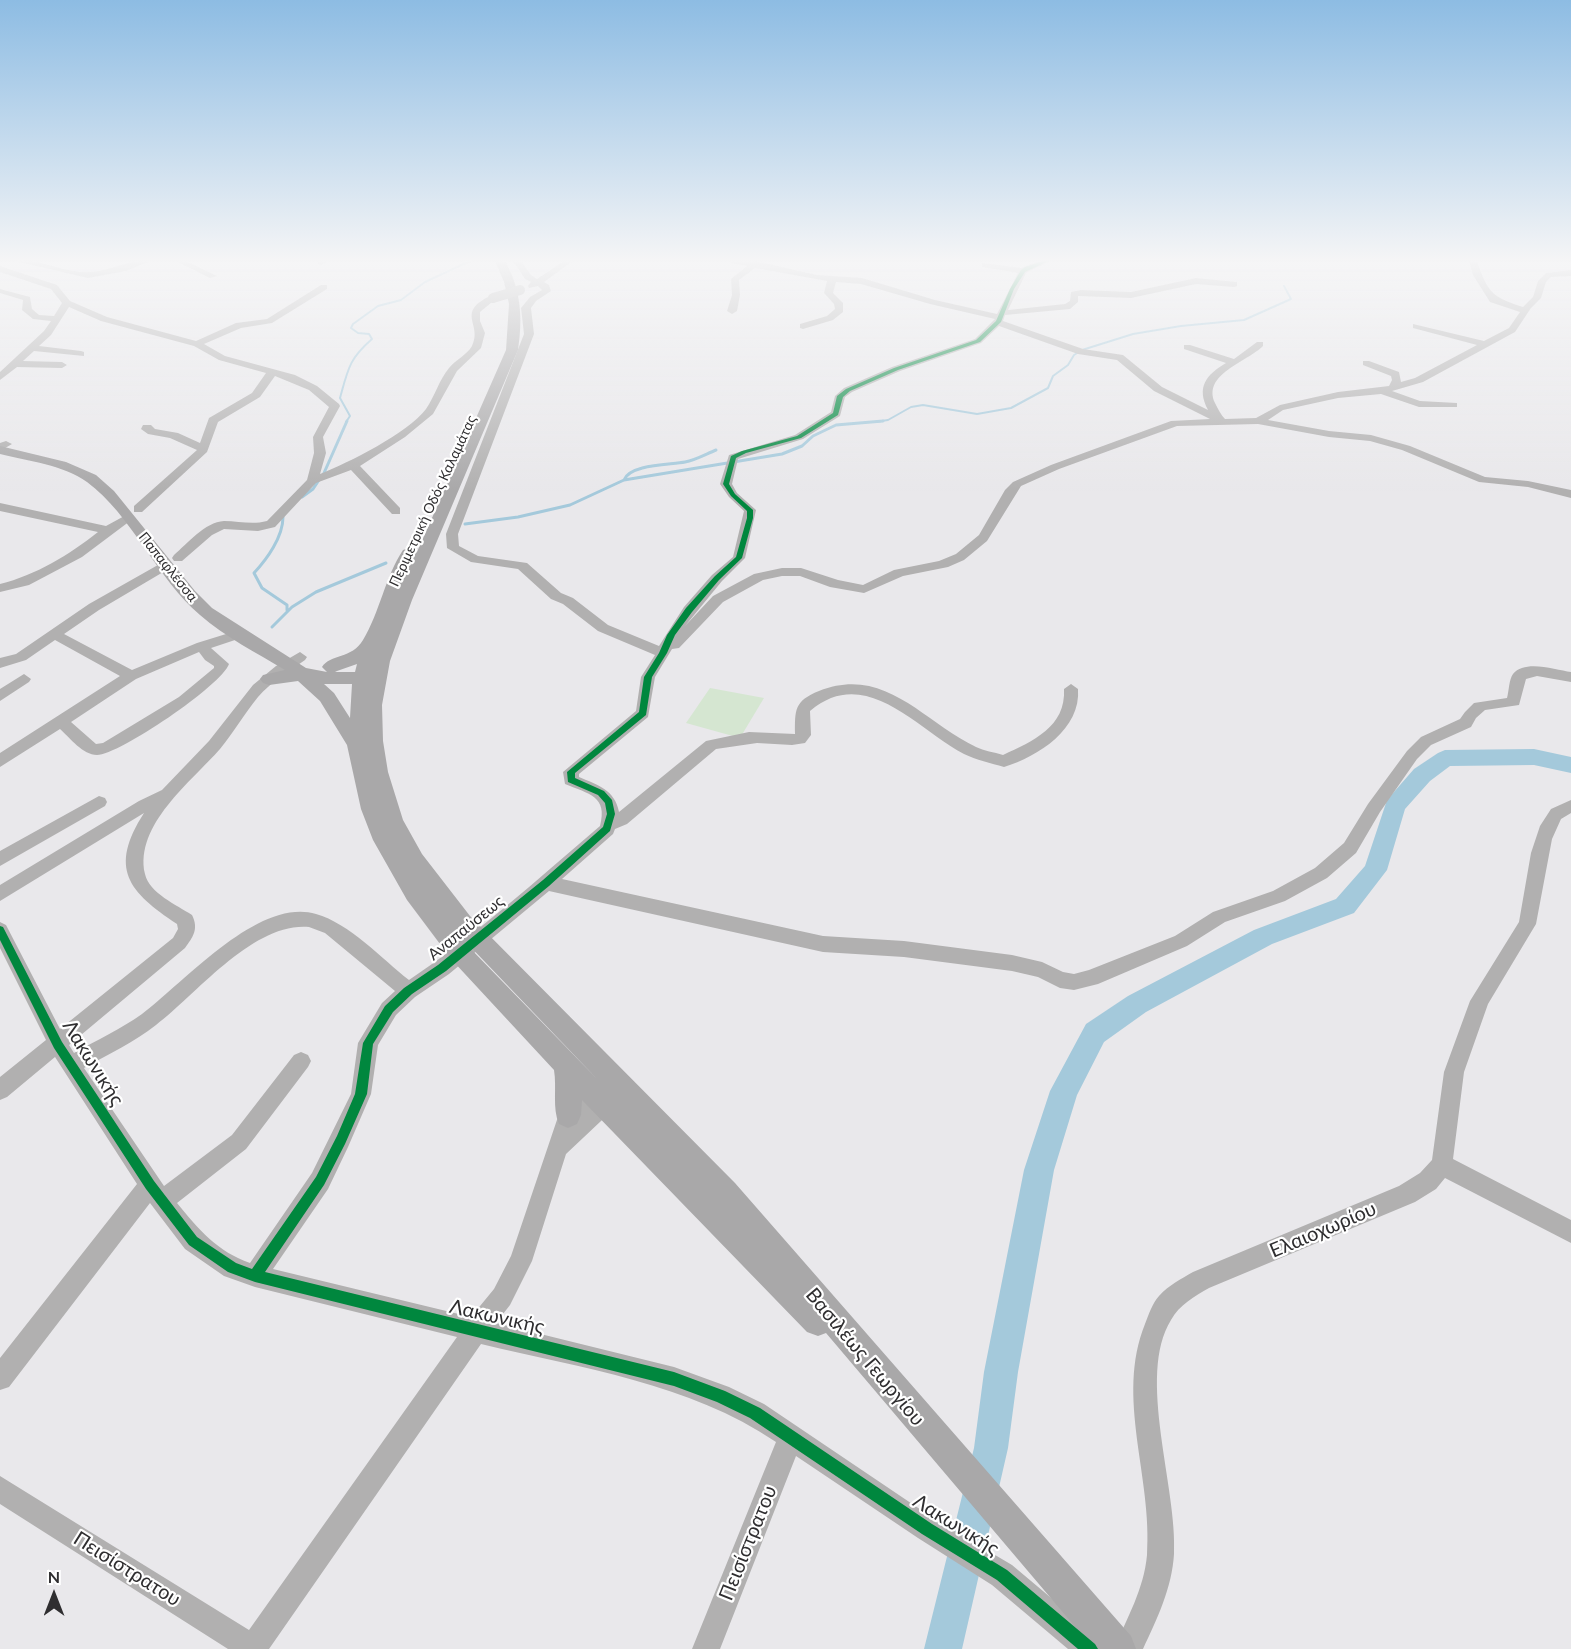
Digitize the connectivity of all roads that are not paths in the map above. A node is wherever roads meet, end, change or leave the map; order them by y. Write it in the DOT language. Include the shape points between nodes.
graph roads {
  1 [pos="42,338"];
  2 [pos="175,338"];
  3 [pos="210,338"];
  4 [pos="479,338"];
  5 [pos="503,338"];
  6 [pos="514,338"];
  7 [pos="528,338"];
  8 [pos="981,338"];
  9 [pos="1048,338"];
  10 [pos="1462,338"];
  11 [pos="1497,338"];
  12 [pos="197,344"];
  13 [pos="1485,344"];
  14 [pos="1260,345"];
  15 [pos="1187,347"];
  16 [pos="31,348"];
  17 [pos="81,354"];
  18 [pos="1233,362"];
  19 [pos="1366,363"];
  20 [pos="16,364"];
  21 [pos="62,365"];
  22 [pos="272,372"];
  23 [pos="0,376"];
  24 [pos="1387,389"];
  25 [pos="1453,405"];
  26 [pos="1220,419"];
  27 [pos="1258,421"];
  28 [pos="147,427"];
  29 [pos="2,446"];
  30 [pos="205,446"];
  31 [pos="353,465"];
  32 [pos="312,481"];
  33 [pos="1571,494"];
  34 [pos="0,507"];
  35 [pos="396,511"];
  36 [pos="133,513"];
  37 [pos="108,530"];
  38 [pos="172,562"];
  39 [pos="2,583"];
  40 [pos="239,634"];
  41 [pos="56,635"];
  42 [pos="373,638"];
  43 [pos="202,646"];
  44 [pos="259,646"];
  45 [pos="663,653"];
  46 [pos="0,663"];
  47 [pos="293,663"];
  48 [pos="331,666"];
  49 [pos="371,673"];
  50 [pos="131,676"];
  51 [pos="1571,677"];
  52 [pos="24,679"];
  53 [pos="260,684"];
  54 [pos="1071,689"];
  55 [pos="0,696"];
  56 [pos="60,721"];
  57 [pos="357,745"];
  58 [pos="0,761"];
  59 [pos="172,792"];
  60 [pos="99,802"];
  61 [pos="1571,806"];
  62 [pos="610,824"];
  63 [pos="0,860"];
  64 [pos="546,883"];
  65 [pos="0,894"];
  66 [pos="0,930"];
  67 [pos="468,946"];
  68 [pos="408,991"];
  69 [pos="58,1045"];
  70 [pos="301,1061"];
  71 [pos="71,1065"];
  72 [pos="566,1065"];
  73 [pos="0,1090"];
  74 [pos="608,1090"];
  75 [pos="568,1115"];
  76 [pos="558,1150"];
  77 [pos="1442,1165"];
  78 [pos="156,1193"];
  79 [pos="1571,1232"];
  80 [pos="255,1276"];
  81 [pos="475,1332"];
  82 [pos="0,1378"];
  83 [pos="933,1436"];
  84 [pos="790,1438"];
  85 [pos="0,1489"];
  86 [pos="253,1649"];
  87 [pos="706,1649"];
  88 [pos="1090,1649"];
  89 [pos="1118,1649"];
  90 [pos="1128,1649"];
  1 -- 16 [label="street"];
  2 -- 12 [label="street"];
  3 -- 12 [label="street"];
  4 -- 31 [label="street, bridge" via="453,369 429,412"];
  5 -- 42 [label="main road, Περιμετρική Οδός Καλαμάτας"];
  6 -- 49 [label="main road, Περιμετρική Οδός Καλαμάτας" via="512,351"];
  7 -- 45 [label="street" via="451,542 453,548 465,556 522,566 556,596 603,628"];
  8 -- 45 [label="street" via="848,390 840,396 836,414 799,437 737,454 726,484 750,510 739,558 689,610"];
  9 -- 26 [label="street" via="1079,351 1120,357 1172,397"];
  10 -- 13 [label="street"];
  11 -- 13 [label="street"];
  12 -- 22 [label="street" via="215,355"];
  13 -- 24 [label="street" via="1419,380"];
  14 -- 18 [label="street"];
  15 -- 18 [label="street"];
  16 -- 17 [label="street"];
  16 -- 20 [label="street"];
  18 -- 26 [label="street" via="1208,381 1206,388 1207,400"];
  19 -- 24 [label="street" via="1395,374 1397,380"];
  20 -- 21 [label="street"];
  20 -- 23 [label="street"];
  22 -- 30 [label="street" via="256,395 213,420"];
  22 -- 32 [label="street" via="313,388 335,406 318,438 320,453"];
  24 -- 25 [label="street" via="1419,404"];
  24 -- 27 [label="street" via="1280,408"];
  26 -- 27 [label="street"];
  26 -- 45 [label="street" via="1174,423 1027,480 1011,490 983,538 960,557 943,564 899,573 864,589 801,572 759,577 718,599"];
  27 -- 33 [label="street" via="1371,438 1483,480 1528,484"];
  28 -- 30 [label="street" via="152,433 170,434 196,447"];
  29 -- 36 [label="main road, Παπαφλέσσα" via="56,455 95,469 116,484"];
  30 -- 36 [label="street"];
  31 -- 32 [label="street"];
  31 -- 35 [label="street"];
  32 -- 38 [label="street" via="271,524 222,525"];
  34 -- 37 [label="street"];
  36 -- 37 [label="street"];
  36 -- 38 [label="main road, Παπαφλέσσα"];
  37 -- 39 [label="street" via="78,554 24,582"];
  38 -- 40 [label="main road, Παπαφλέσσα" via="189,595"];
  38 -- 41 [label="street" via="94,607"];
  38 -- 47 [label="main road, Παπαφλέσσα" via="220,606"];
  40 -- 43 [label="street"];
  40 -- 44 [label="main road, Παπαφλέσσα"];
  41 -- 46 [label="street" via="19,658"];
  41 -- 50 [label="street"];
  42 -- 48 [label="main road" via="359,657"];
  42 -- 49 [label="main road, Περιμετρική Οδός Καλαμάτας"];
  43 -- 50 [label="street"];
  43 -- 56 [label="street" via="222,664 220,670 184,701 108,747 92,749"];
  44 -- 47 [label="main road, Παπαφλέσσα"];
  44 -- 53 [label="main road"];
  45 -- 62 [label="street" via="647,681 643,713 571,772 571,780 606,797 611,805"];
  47 -- 48 [label="main road, Παπαφλέσσα"];
  47 -- 49 [label="main road, Παπαφλέσσα" via="322,678"];
  47 -- 53 [label="main road"];
  47 -- 53 [label="street"];
  47 -- 57 [label="main road" via="327,697"];
  48 -- 49 [label="main road, Παπαφλέσσα"];
  49 -- 57 [label="main road, Περιμετρική Οδός Καλαμάτας"];
  49 -- 67 [label="main road, Βασιλέως Γεωργίου" via="373,741 388,809 414,860"];
  50 -- 56 [label="street"];
  51 -- 64 [label="street" via="1524,673 1519,676 1514,701 1476,707 1466,723 1426,741 1405,764 1350,848 1321,873 1279,896 1220,917 1181,941 1074,982 1012,963 904,949 823,944"];
  52 -- 55 [label="street"];
  53 -- 59 [label="street" via="227,731"];
  54 -- 62 [label="street, Αναπαύσεως" via="1068,717 1062,724 1004,761 971,751 886,696 850,689 825,693 802,709 800,739 767,737 724,740 711,745 621,820"];
  56 -- 58 [label="street"];
  57 -- 67 [label="main road, Βασιλέως Γεωργίου" via="371,809 384,840 416,894"];
  59 -- 65 [label="street"];
  59 -- 69 [label="street" via="139,839 136,877 144,890 186,920 187,930 178,943"];
  60 -- 63 [label="street"];
  61 -- 77 [label="street" via="1557,813 1549,825 1527,924 1480,1001 1451,1086"];
  62 -- 64 [label="street, Αναπαύσεως" via="600,838"];
  64 -- 67 [label="street, Αναπαύσεως"];
  66 -- 69 [label="street, Λακωνικής"];
  67 -- 68 [label="street, Αναπαύσεως"];
  67 -- 72 [label="main road, Βασιλέως Γεωργίου"];
  67 -- 74 [label="main road, Βασιλέως Γεωργίου"];
  68 -- 71 [label="street" via="331,928 303,918 244,941 148,1020"];
  68 -- 80 [label="street, Αναπαύσεως" via="389,1009 368,1043 361,1094 320,1181"];
  69 -- 71 [label="street, Λακωνικής"];
  69 -- 73 [label="street"];
  70 -- 78 [label="street" via="239,1142"];
  71 -- 78 [label="street, Λακωνικής"];
  72 -- 74 [label="main road, Βασιλέως Γεωργίου"];
  72 -- 75 [label="main road" via="570,1087"];
  74 -- 75 [label="street"];
  74 -- 76 [label="street, Λακωνικής"];
  74 -- 83 [label="main road, Βασιλέως Γεωργίου"];
  75 -- 76 [label="street, Λακωνικής"];
  76 -- 81 [label="street, Λακωνικής" via="513,1278"];
  77 -- 79 [label="street"];
  77 -- 90 [label="street, Ελαιοχωρίου" via="1428,1181 1407,1194 1201,1280 1177,1294 1160,1315 1149,1345 1145,1379 1161,1542 1150,1605"];
  78 -- 80 [label="street, Λακωνικής" via="201,1248 232,1268"];
  78 -- 82 [label="street"];
  80 -- 81 [label="street, Λακωνικής"];
  81 -- 84 [label="street, Λακωνικής" via="510,1337 674,1379 755,1413"];
  81 -- 86 [label="street"];
  83 -- 89 [label="main road, Λακωνικής"];
  84 -- 87 [label="street, Πεισίστρατου"];
  84 -- 88 [label="street, Λακωνικής" via="1002,1575"];
  85 -- 86 [label="street, Πεισίστρατου"];
}
